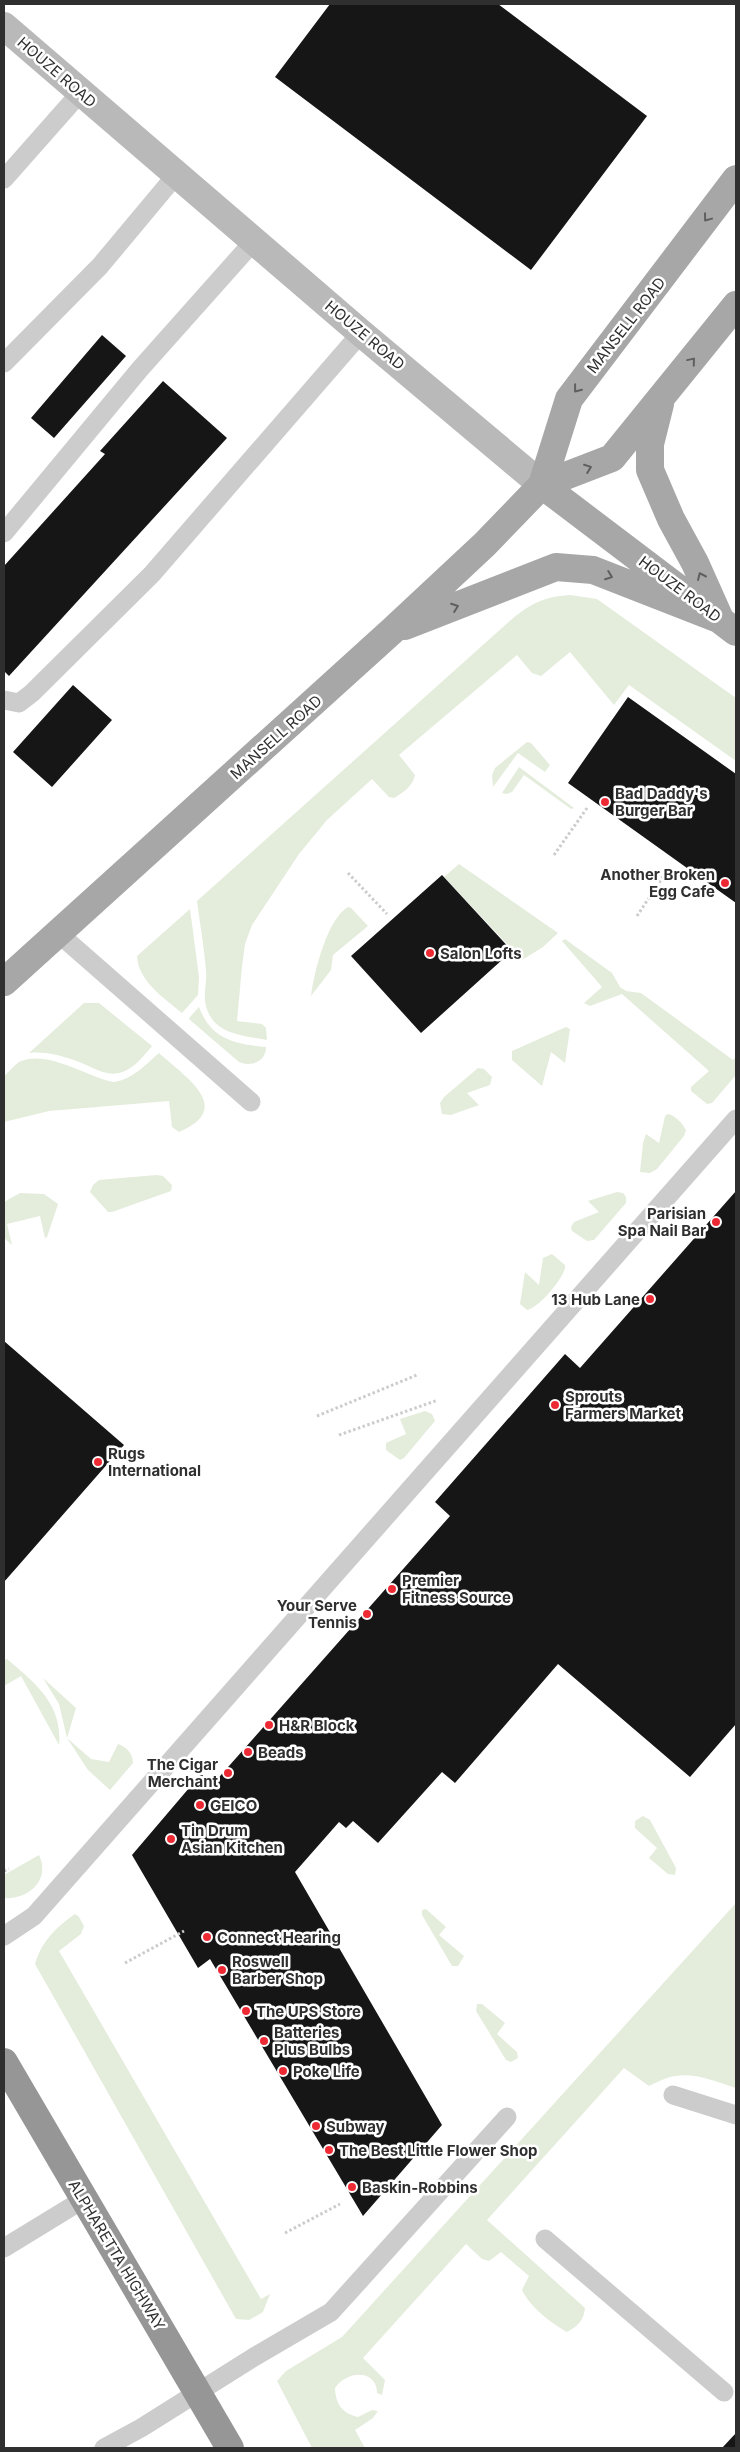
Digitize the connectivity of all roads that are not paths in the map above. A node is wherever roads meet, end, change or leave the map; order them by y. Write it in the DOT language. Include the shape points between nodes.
graph roads {
  1 [pos="4,26"];
  2 [pos="80,93"];
  3 [pos="176,174"];
  4 [pos="4,179"];
  5 [pos="736,179"];
  6 [pos="254,241"];
  7 [pos="736,305"];
  8 [pos="361,333"];
  9 [pos="4,363"];
  10 [pos="661,398"];
  11 [pos="542,485"];
  12 [pos="4,533"];
  13 [pos="728,626"];
  14 [pos="393,630"];
  15 [pos="4,700"];
  16 [pos="58,933"];
  17 [pos="4,982"];
  18 [pos="251,1102"];
  19 [pos="736,1119"];
  20 [pos="4,1936"];
  21 [pos="4,2062"];
  22 [pos="673,2095"];
  23 [pos="736,2114"];
  24 [pos="507,2117"];
  25 [pos="84,2199"];
  26 [pos="545,2239"];
  27 [pos="4,2248"];
  28 [pos="198,2392"];
  29 [pos="724,2392"];
  30 [pos="104,2448"];
  31 [pos="230,2448"];
  1 -- 2 [label="street, HOUZE ROAD"];
  2 -- 3 [label="street, HOUZE ROAD"];
  2 -- 4 [label="lane"];
  3 -- 6 [label="street, HOUZE ROAD"];
  3 -- 9 [label="lane" via="100,266"];
  5 -- 11 [label="main road, MANSELL ROAD, one-way" via="569,399"];
  6 -- 8 [label="street, HOUZE ROAD"];
  6 -- 12 [label="lane" via="140,369"];
  10 -- 7 [label="main road, MANSELL ROAD, one-way"];
  8 -- 11 [label="street, HOUZE ROAD"];
  8 -- 15 [label="lane" via="152,574 32,693 19,703"];
  11 -- 10 [label="main road, MANSELL ROAD, one-way" via="612,458"];
  13 -- 10 [label="main road, one-way" via="671,519 650,470 650,444"];
  11 -- 13 [label="main road, HOUZE ROAD"];
  11 -- 14 [label="main road, MANSELL ROAD" via="485,544"];
  14 -- 13 [label="main road, one-way" via="556,567 593,570"];
  14 -- 16 [label="main road, MANSELL ROAD"];
  16 -- 17 [label="main road, MANSELL ROAD"];
  16 -- 18 [label="lane"];
  19 -- 20 [label="lane" via="34,1916"];
  21 -- 25 [label="highway, ALPHARETTA HIGHWAY"];
  22 -- 23 [label="lane"];
  24 -- 28 [label="lane" via="331,2312"];
  25 -- 27 [label="lane"];
  25 -- 28 [label="highway, ALPHARETTA HIGHWAY"];
  26 -- 29 [label="lane"];
  28 -- 30 [label="lane"];
  28 -- 31 [label="highway, ALPHARETTA HIGHWAY"];
}
